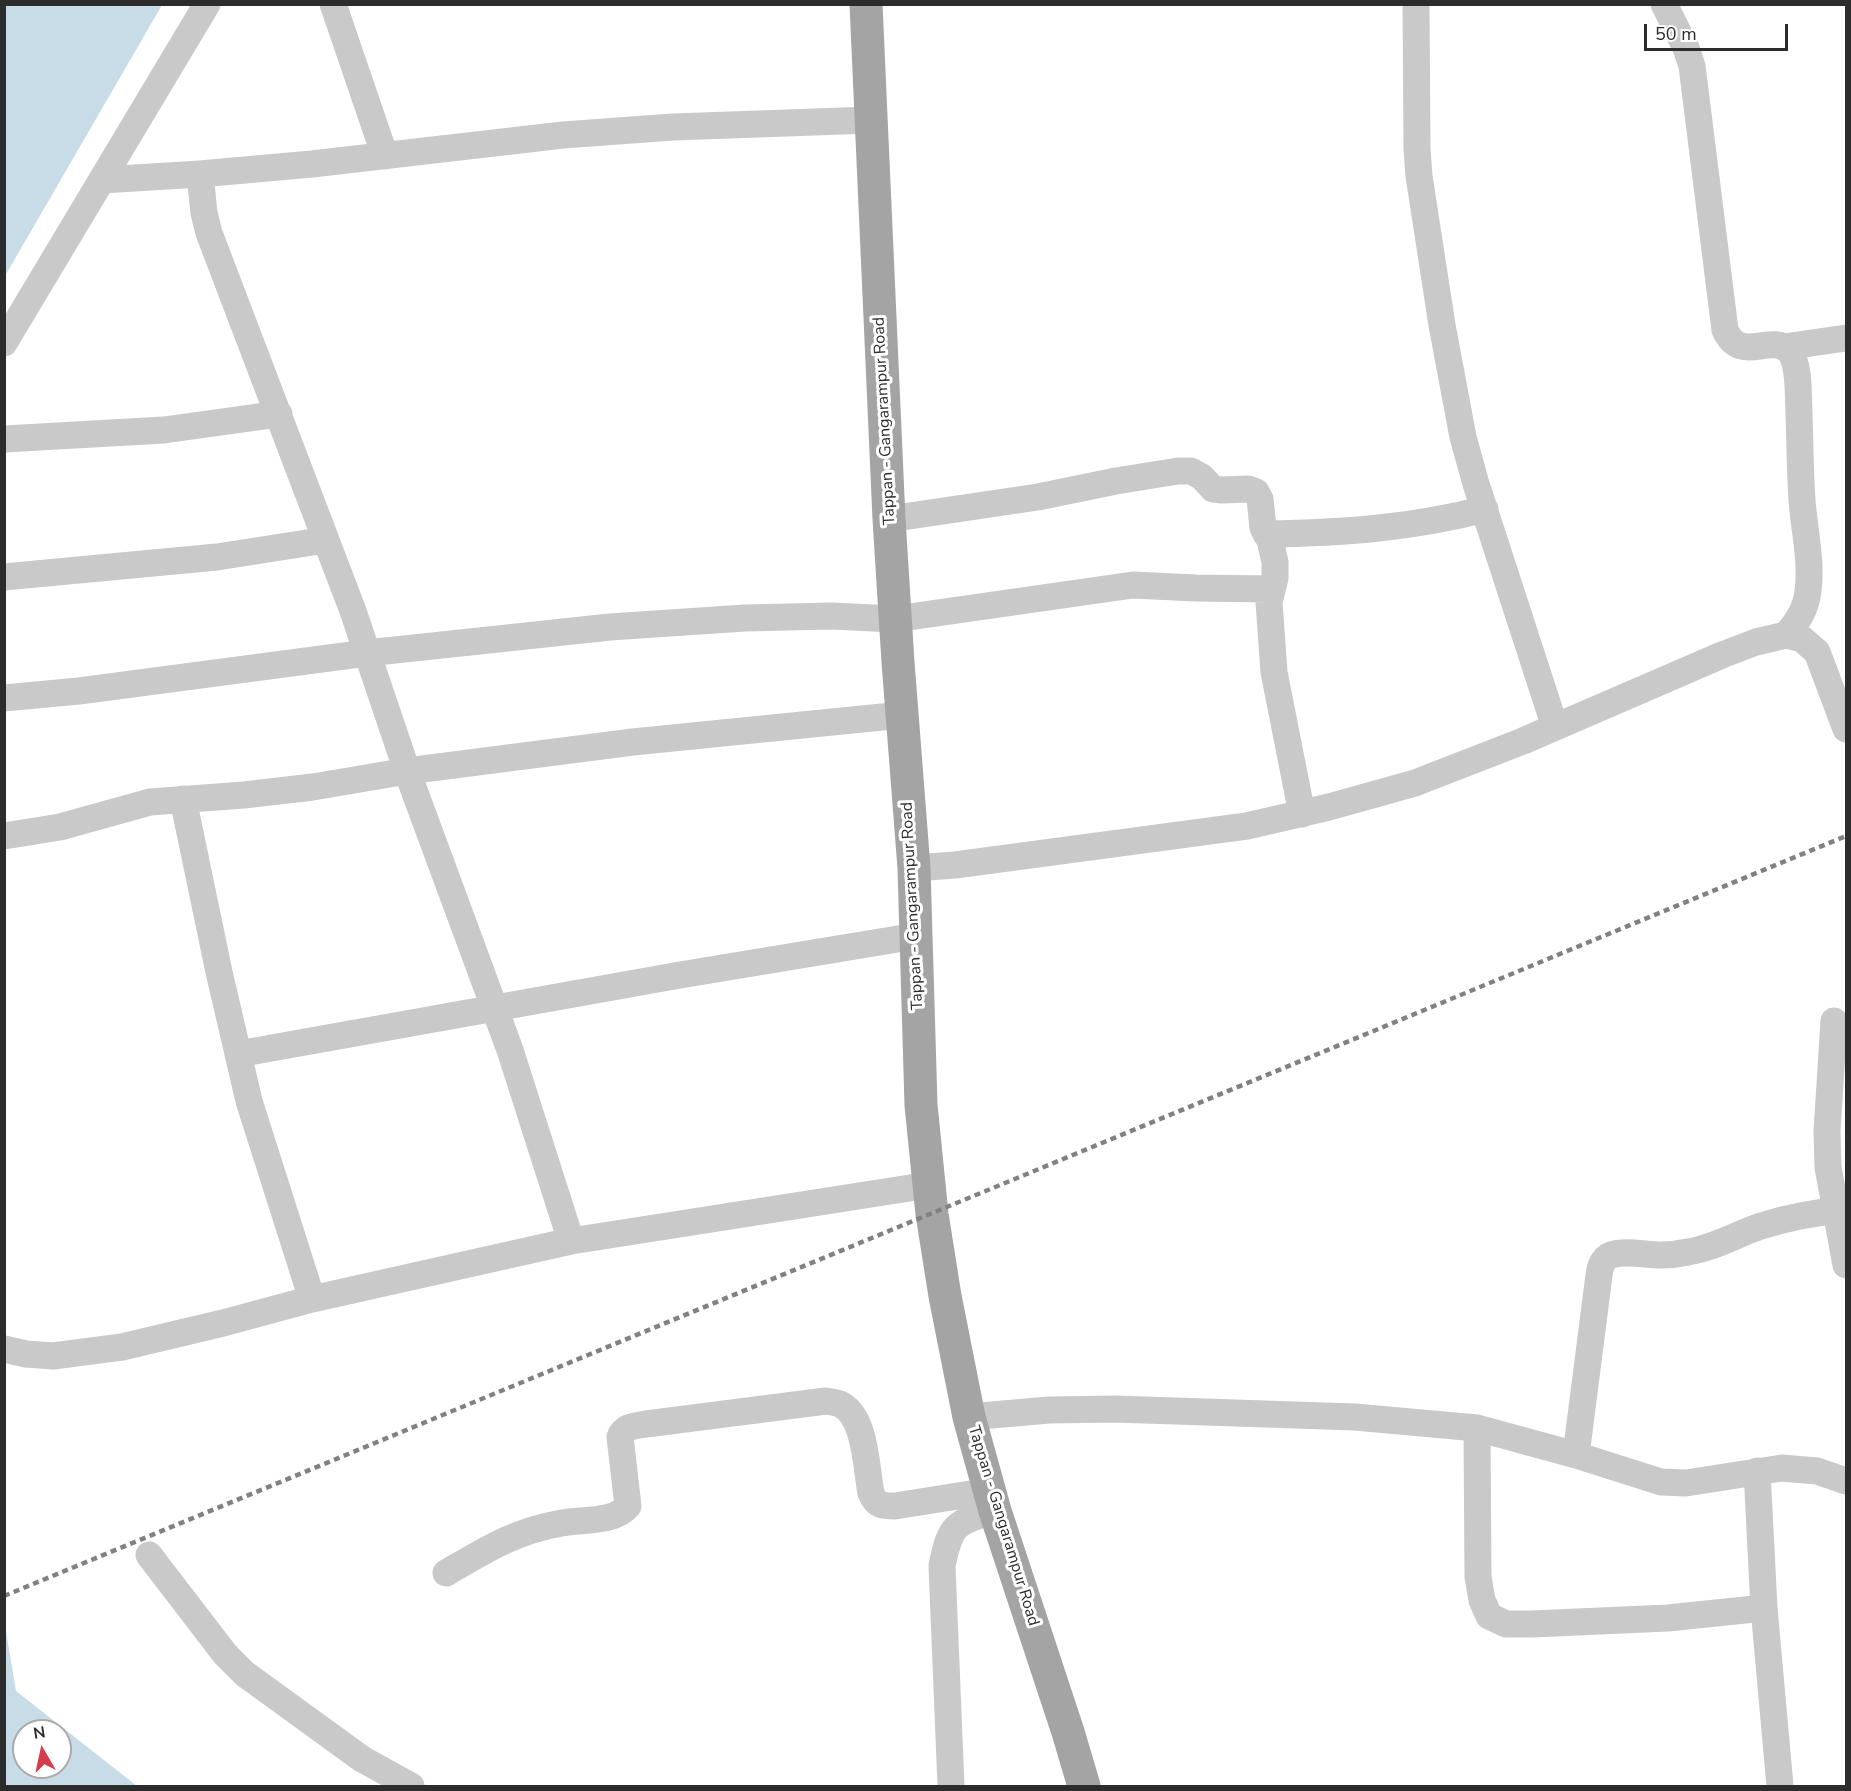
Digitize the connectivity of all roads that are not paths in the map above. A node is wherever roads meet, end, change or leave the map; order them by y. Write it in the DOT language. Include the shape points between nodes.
graph roads {
  1 [pos="207,4"];
  2 [pos="333,4"];
  3 [pos="866,4"];
  4 [pos="1416,4"];
  5 [pos="1664,4"];
  6 [pos="871,120"];
  7 [pos="385,156"];
  8 [pos="200,174"];
  9 [pos="102,180"];
  10 [pos="1846,338"];
  11 [pos="4,343"];
  12 [pos="1784,347"];
  13 [pos="279,414"];
  14 [pos="4,439"];
  15 [pos="1485,509"];
  16 [pos="889,519"];
  17 [pos="1266,534"];
  18 [pos="326,540"];
  19 [pos="4,577"];
  20 [pos="1272,589"];
  21 [pos="895,619"];
  22 [pos="1786,634"];
  23 [pos="367,653"];
  24 [pos="4,698"];
  25 [pos="902,715"];
  26 [pos="1555,727"];
  27 [pos="1846,729"];
  28 [pos="407,771"];
  29 [pos="183,799"];
  30 [pos="1302,814"];
  31 [pos="4,836"];
  32 [pos="914,868"];
  33 [pos="916,936"];
  34 [pos="493,1008"];
  35 [pos="1834,1021"];
  36 [pos="238,1054"];
  37 [pos="929,1185"];
  38 [pos="1841,1210"];
  39 [pos="571,1241"];
  40 [pos="1846,1265"];
  41 [pos="312,1299"];
  42 [pos="4,1349"];
  43 [pos="969,1417"];
  44 [pos="1477,1428"];
  45 [pos="1576,1455"];
  46 [pos="1757,1471"];
  47 [pos="1846,1481"];
  48 [pos="992,1501"];
  49 [pos="148,1555"];
  50 [pos="447,1573"];
  51 [pos="1764,1608"];
  52 [pos="411,1786"];
  53 [pos="951,1786"];
  54 [pos="1084,1786"];
  55 [pos="1780,1786"];
  1 -- 9 [label="street"];
  2 -- 7 [label="street"];
  3 -- 6 [label="main road, Tappan - Gangarampur Road"];
  4 -- 15 [label="street" via="1419,176 1463,437"];
  5 -- 12 [label="street" via="1692,66 1725,330 1736,345"];
  6 -- 7 [label="street" via="619,130"];
  6 -- 16 [label="main road, Tappan - Gangarampur Road"];
  7 -- 8 [label="street"];
  8 -- 9 [label="street"];
  8 -- 13 [label="street" via="209,232"];
  9 -- 11 [label="street"];
  10 -- 12 [label="street"];
  12 -- 22 [label="street" via="1795,362 1798,382 1809,570 1804,609"];
  13 -- 14 [label="street" via="164,430"];
  13 -- 18 [label="street"];
  15 -- 17 [label="street" via="1401,527"];
  15 -- 26 [label="street"];
  16 -- 17 [label="street" via="1038,497 1159,473 1191,471 1213,489 1256,492"];
  16 -- 21 [label="main road, Tappan - Gangarampur Road"];
  17 -- 20 [label="street" via="1275,562"];
  18 -- 19 [label="street" via="217,557"];
  18 -- 23 [label="street"];
  20 -- 21 [label="street" via="1133,585"];
  20 -- 30 [label="street" via="1269,602 1274,672"];
  21 -- 23 [label="street" via="831,616 682,622"];
  21 -- 25 [label="main road, Tappan - Gangarampur Road"];
  22 -- 26 [label="street" via="1722,655"];
  22 -- 27 [label="street" via="1802,639 1817,652"];
  23 -- 24 [label="street"];
  23 -- 28 [label="street"];
  25 -- 28 [label="street" via="633,742"];
  25 -- 32 [label="main road, Tappan - Gangarampur Road"];
  26 -- 30 [label="street" via="1415,783"];
  28 -- 29 [label="street" via="313,787"];
  28 -- 34 [label="street"];
  29 -- 31 [label="street" via="150,802 60,827"];
  29 -- 36 [label="street"];
  30 -- 32 [label="street" via="1246,826"];
  32 -- 33 [label="main road, Tappan - Gangarampur Road"];
  33 -- 34 [label="street"];
  33 -- 37 [label="main road, Tappan - Gangarampur Road" via="921,1105"];
  34 -- 36 [label="street"];
  34 -- 39 [label="street"];
  35 -- 38 [label="street" via="1828,1167"];
  36 -- 41 [label="street" via="249,1101"];
  37 -- 39 [label="street"];
  37 -- 43 [label="main road, Tappan - Gangarampur Road" via="945,1296"];
  38 -- 40 [label="street"];
  38 -- 45 [label="street" via="1781,1221 1690,1252 1618,1254 1604,1260"];
  39 -- 41 [label="street"];
  41 -- 42 [label="street" via="122,1347 53,1356"];
  43 -- 44 [label="street" via="1049,1410 1150,1410 1355,1417"];
  43 -- 48 [label="main road, Tappan - Gangarampur Road"];
  44 -- 45 [label="street"];
  44 -- 51 [label="street" via="1478,1577 1489,1616 1506,1624 1532,1624 1668,1618"];
  45 -- 46 [label="street" via="1661,1482 1686,1483"];
  46 -- 47 [label="street" via="1817,1471"];
  46 -- 51 [label="street"];
  48 -- 50 [label="street" via="880,1506 871,1493 858,1423 840,1404 826,1401 646,1424 622,1431 620,1437 628,1506 623,1512 519,1533"];
  48 -- 53 [label="street" via="956,1527 942,1566"];
  48 -- 54 [label="main road, Tappan - Gangarampur Road"];
  49 -- 52 [label="street" via="245,1674 362,1759"];
  51 -- 55 [label="street"];
}
